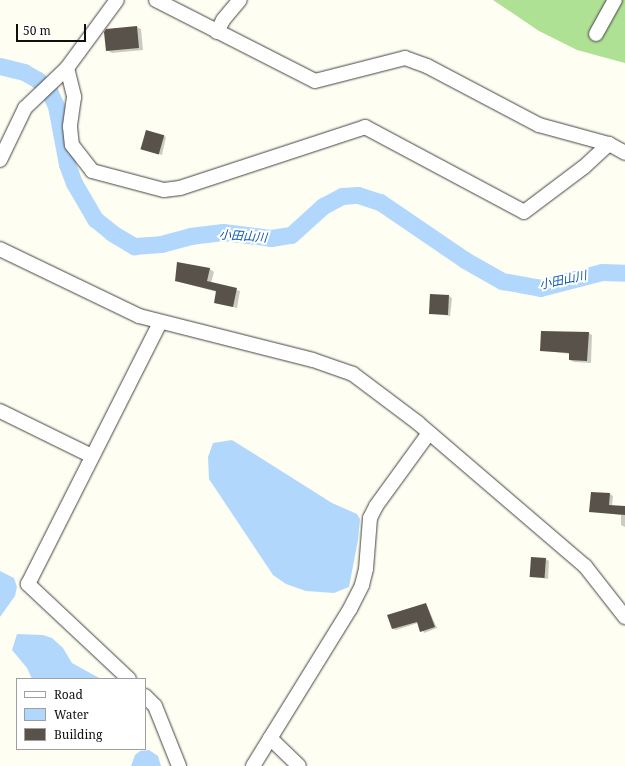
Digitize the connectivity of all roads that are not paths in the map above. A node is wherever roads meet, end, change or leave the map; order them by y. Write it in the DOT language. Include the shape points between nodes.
graph roads {
  1 [pos="117,0"];
  2 [pos="156,0"];
  3 [pos="240,0"];
  4 [pos="615,0"];
  5 [pos="217,32"];
  6 [pos="596,34"];
  7 [pos="67,68"];
  8 [pos="609,144"];
  9 [pos="625,153"];
  10 [pos="0,160"];
  11 [pos="0,249"];
  12 [pos="160,323"];
  13 [pos="0,410"];
  14 [pos="429,433"];
  15 [pos="92,456"];
  16 [pos="625,616"];
  17 [pos="128,678"];
  18 [pos="146,697"];
  19 [pos="270,738"];
  20 [pos="179,766"];
  21 [pos="253,766"];
  22 [pos="299,766"];
  1 -- 7 [label="street"];
  2 -- 5 [label="street"];
  3 -- 5 [label="street" via="223,20"];
  4 -- 6 [label="street"];
  5 -- 8 [label="street" via="315,81 405,58 427,66 539,125"];
  7 -- 8 [label="street" via="74,97 70,127 72,145 92,171 164,190 180,188 365,127 524,212 584,167"];
  7 -- 10 [label="street" via="25,108"];
  8 -- 9 [label="street"];
  11 -- 12 [label="street" via="139,316"];
  12 -- 14 [label="street" via="312,360 353,374"];
  12 -- 15 [label="street"];
  13 -- 15 [label="street"];
  14 -- 16 [label="street" via="585,566"];
  14 -- 19 [label="street" via="376,506 370,518 370,540 362,585"];
  15 -- 17 [label="street" via="28,584"];
  18 -- 20 [label="street" via="155,706"];
  19 -- 21 [label="street"];
  19 -- 22 [label="street"];
}
